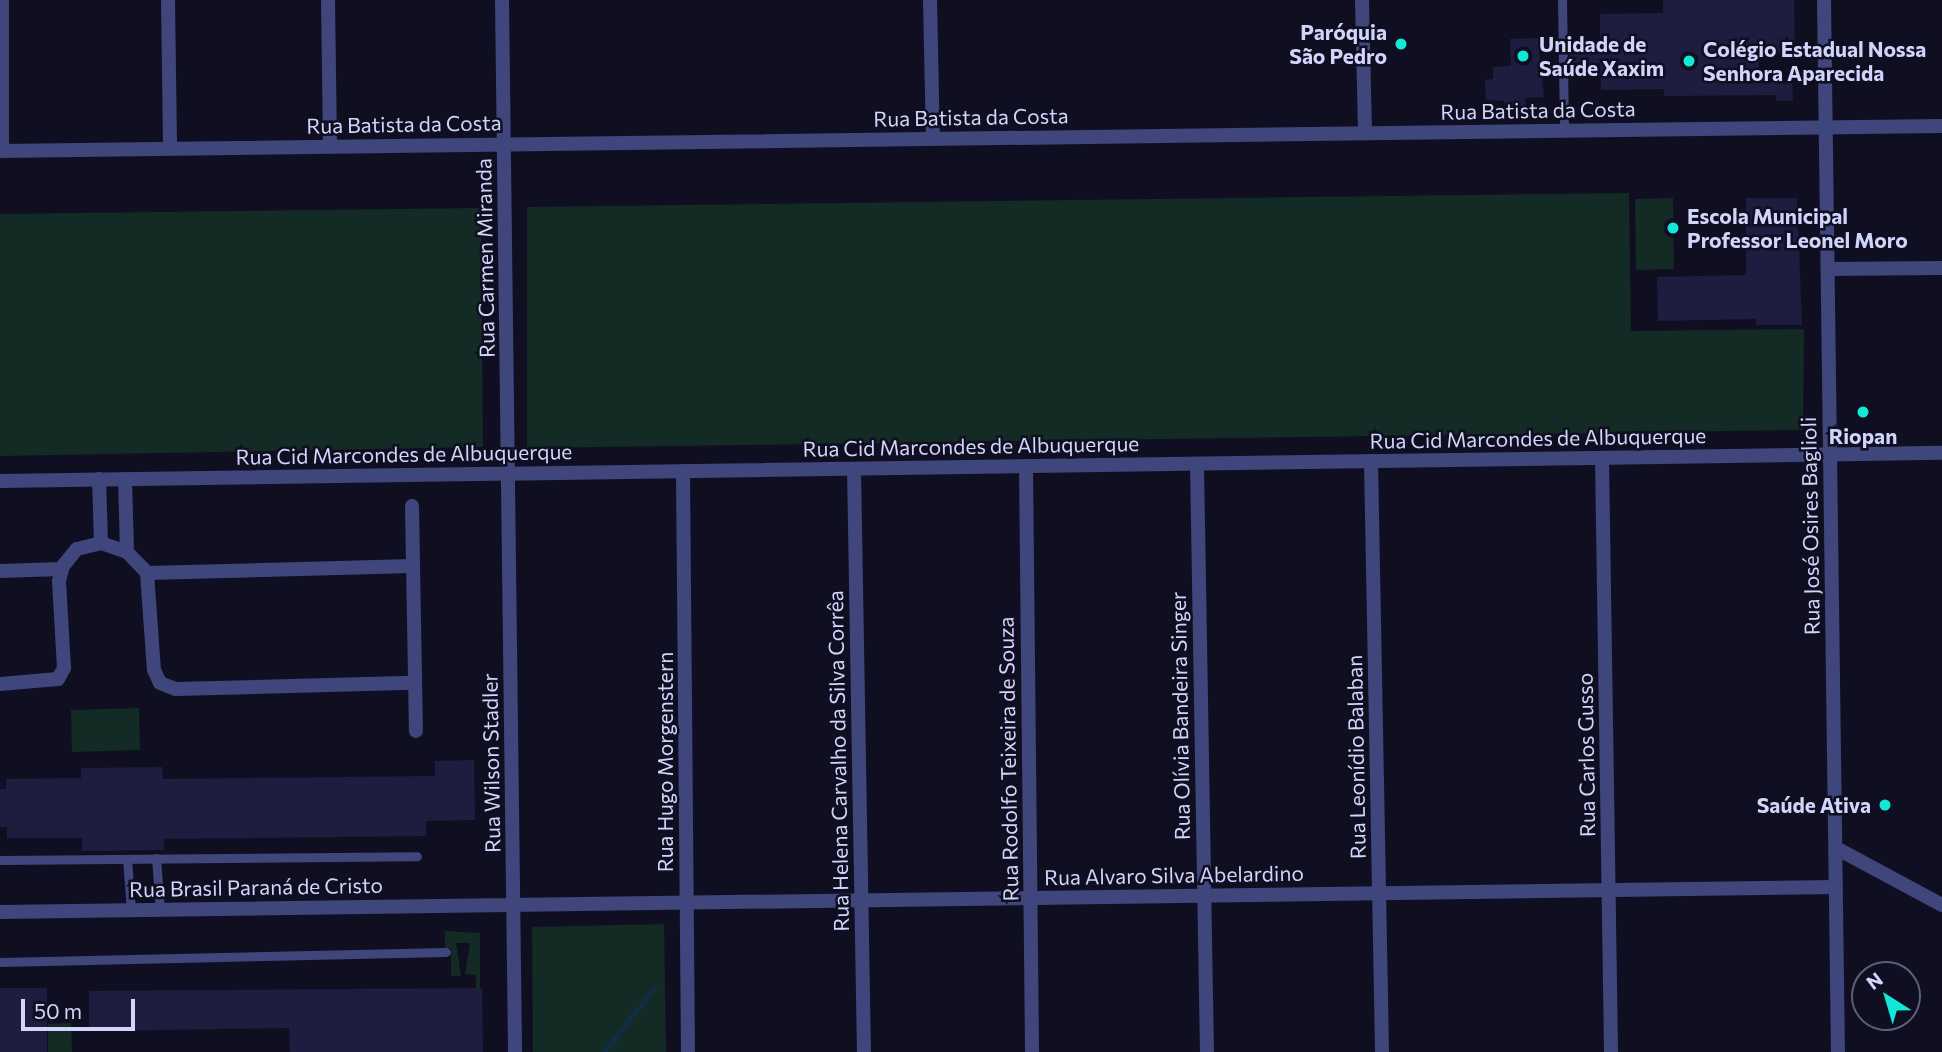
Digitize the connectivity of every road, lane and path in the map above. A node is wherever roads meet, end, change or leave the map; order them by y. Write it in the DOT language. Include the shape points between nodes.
graph roads {
  1 [pos="2,0"];
  2 [pos="168,0"];
  3 [pos="328,0"];
  4 [pos="502,0"];
  5 [pos="930,0"];
  6 [pos="1362,0"];
  7 [pos="1562,0"];
  8 [pos="1824,0"];
  9 [pos="1942,126"];
  10 [pos="1826,127"];
  11 [pos="1564,131"];
  12 [pos="1365,133"];
  13 [pos="933,139"];
  14 [pos="505,144"];
  15 [pos="330,146"];
  16 [pos="170,149"];
  17 [pos="1,151"];
  18 [pos="1942,268"];
  19 [pos="1828,269"];
  20 [pos="1942,453"];
  21 [pos="1830,455"];
  22 [pos="1602,458"];
  23 [pos="1371,461"];
  24 [pos="1197,464"];
  25 [pos="1026,466"];
  26 [pos="854,469"];
  27 [pos="683,471"];
  28 [pos="509,474"];
  29 [pos="99,479"];
  30 [pos="125,479"];
  31 [pos="0,481"];
  32 [pos="412,506"];
  33 [pos="101,543"];
  34 [pos="127,552"];
  35 [pos="412,566"];
  36 [pos="62,569"];
  37 [pos="0,570"];
  38 [pos="146,573"];
  39 [pos="413,683"];
  40 [pos="0,684"];
  41 [pos="416,731"];
  42 [pos="1836,848"];
  43 [pos="417,856"];
  44 [pos="156,858"];
  45 [pos="127,859"];
  46 [pos="0,860"];
  47 [pos="1836,887"];
  48 [pos="1609,890"];
  49 [pos="1379,893"];
  50 [pos="1204,895"];
  51 [pos="1031,897"];
  52 [pos="862,900"];
  53 [pos="687,902"];
  54 [pos="513,905"];
  55 [pos="1942,905"];
  56 [pos="160,909"];
  57 [pos="131,910"];
  58 [pos="0,912"];
  59 [pos="446,952"];
  60 [pos="0,962"];
  61 [pos="515,1052"];
  62 [pos="688,1052"];
  63 [pos="864,1052"];
  64 [pos="1032,1052"];
  65 [pos="1207,1052"];
  66 [pos="1382,1052"];
  67 [pos="1611,1052"];
  68 [pos="1838,1052"];
  1 -- 17 [label="street"];
  2 -- 16 [label="street"];
  3 -- 15 [label="street"];
  4 -- 14 [label="street, Rua Carmen Miranda"];
  5 -- 13 [label="street"];
  6 -- 12 [label="street"];
  7 -- 11 [label="lane"];
  8 -- 10 [label="street, Rua José Osires Baglioli"];
  9 -- 10 [label="street, Rua Batista da Costa"];
  10 -- 11 [label="street, Rua Batista da Costa"];
  10 -- 19 [label="street, Rua José Osires Baglioli"];
  11 -- 12 [label="street, Rua Batista da Costa"];
  12 -- 13 [label="street, Rua Batista da Costa"];
  13 -- 14 [label="street, Rua Batista da Costa"];
  14 -- 15 [label="street, Rua Batista da Costa"];
  14 -- 28 [label="street, Rua Carmen Miranda"];
  15 -- 16 [label="street, Rua Batista da Costa"];
  16 -- 17 [label="street, Rua Batista da Costa"];
  18 -- 19 [label="street"];
  19 -- 21 [label="street, Rua José Osires Baglioli"];
  20 -- 21 [label="street, Rua Cid Marcondes de Albuquerque"];
  21 -- 22 [label="street, Rua Cid Marcondes de Albuquerque"];
  21 -- 42 [label="street, Rua José Osires Baglioli"];
  22 -- 23 [label="street, Rua Cid Marcondes de Albuquerque"];
  22 -- 48 [label="street, Rua Carlos Gusso"];
  23 -- 24 [label="street, Rua Cid Marcondes de Albuquerque"];
  23 -- 49 [label="street, Rua Leonídio Balaban"];
  24 -- 25 [label="street, Rua Cid Marcondes de Albuquerque"];
  24 -- 50 [label="street, Rua Olívia Bandeira Singer"];
  25 -- 26 [label="street, Rua Cid Marcondes de Albuquerque"];
  25 -- 51 [label="street, Rua Rodolfo Teixeira de Souza"];
  26 -- 27 [label="street, Rua Cid Marcondes de Albuquerque"];
  26 -- 52 [label="street, Rua Helena Carvalho da Silva Corrêa"];
  27 -- 28 [label="street, Rua Cid Marcondes de Albuquerque"];
  27 -- 53 [label="street, Rua Hugo Morgenstern"];
  28 -- 30 [label="street, Rua Cid Marcondes de Albuquerque"];
  28 -- 54 [label="street, Rua Wilson Stadler"];
  29 -- 30 [label="street, Rua Cid Marcondes de Albuquerque"];
  29 -- 31 [label="street, Rua Cid Marcondes de Albuquerque"];
  29 -- 33 [label="street"];
  30 -- 34 [label="street"];
  32 -- 35 [label="street"];
  33 -- 34 [label="street"];
  33 -- 36 [label="street" via="77,549"];
  34 -- 38 [label="street"];
  35 -- 38 [label="street"];
  35 -- 39 [label="street"];
  36 -- 37 [label="street"];
  36 -- 40 [label="street" via="64,668 49,683"];
  38 -- 39 [label="street" via="154,670 160,683 176,689"];
  39 -- 41 [label="street"];
  42 -- 47 [label="street, Rua José Osires Baglioli"];
  42 -- 55 [label="street"];
  43 -- 44 [label="lane"];
  44 -- 45 [label="lane"];
  44 -- 56 [label="lane"];
  45 -- 46 [label="lane"];
  45 -- 57 [label="lane"];
  47 -- 48 [label="street, Rua Alvaro Silva Abelardino"];
  47 -- 68 [label="street, Rua José Osires Baglioli"];
  48 -- 49 [label="street, Rua Alvaro Silva Abelardino"];
  48 -- 67 [label="street, Rua Carlos Gusso"];
  49 -- 50 [label="street, Rua Alvaro Silva Abelardino"];
  49 -- 66 [label="street, Rua Leonídio Balaban"];
  50 -- 51 [label="street, Rua Alvaro Silva Abelardino"];
  50 -- 65 [label="street, Rua Olívia Bandeira Singer"];
  51 -- 52 [label="street, Rua Alvaro Silva Abelardino"];
  51 -- 64 [label="street, Rua Rodolfo Teixeira de Souza"];
  52 -- 53 [label="street, Rua Alvaro Silva Abelardino"];
  52 -- 63 [label="street, Rua Helena Carvalho da Silva Corrêa"];
  53 -- 54 [label="street, Rua Alvaro Silva Abelardino"];
  53 -- 62 [label="street, Rua Hugo Morgenstern"];
  54 -- 56 [label="street, Rua Brasil Paraná de Cristo"];
  54 -- 61 [label="street, Rua Wilson Stadler"];
  56 -- 57 [label="street, Rua Brasil Paraná de Cristo"];
  57 -- 58 [label="street, Rua Brasil Paraná de Cristo"];
  59 -- 60 [label="lane"];
}
